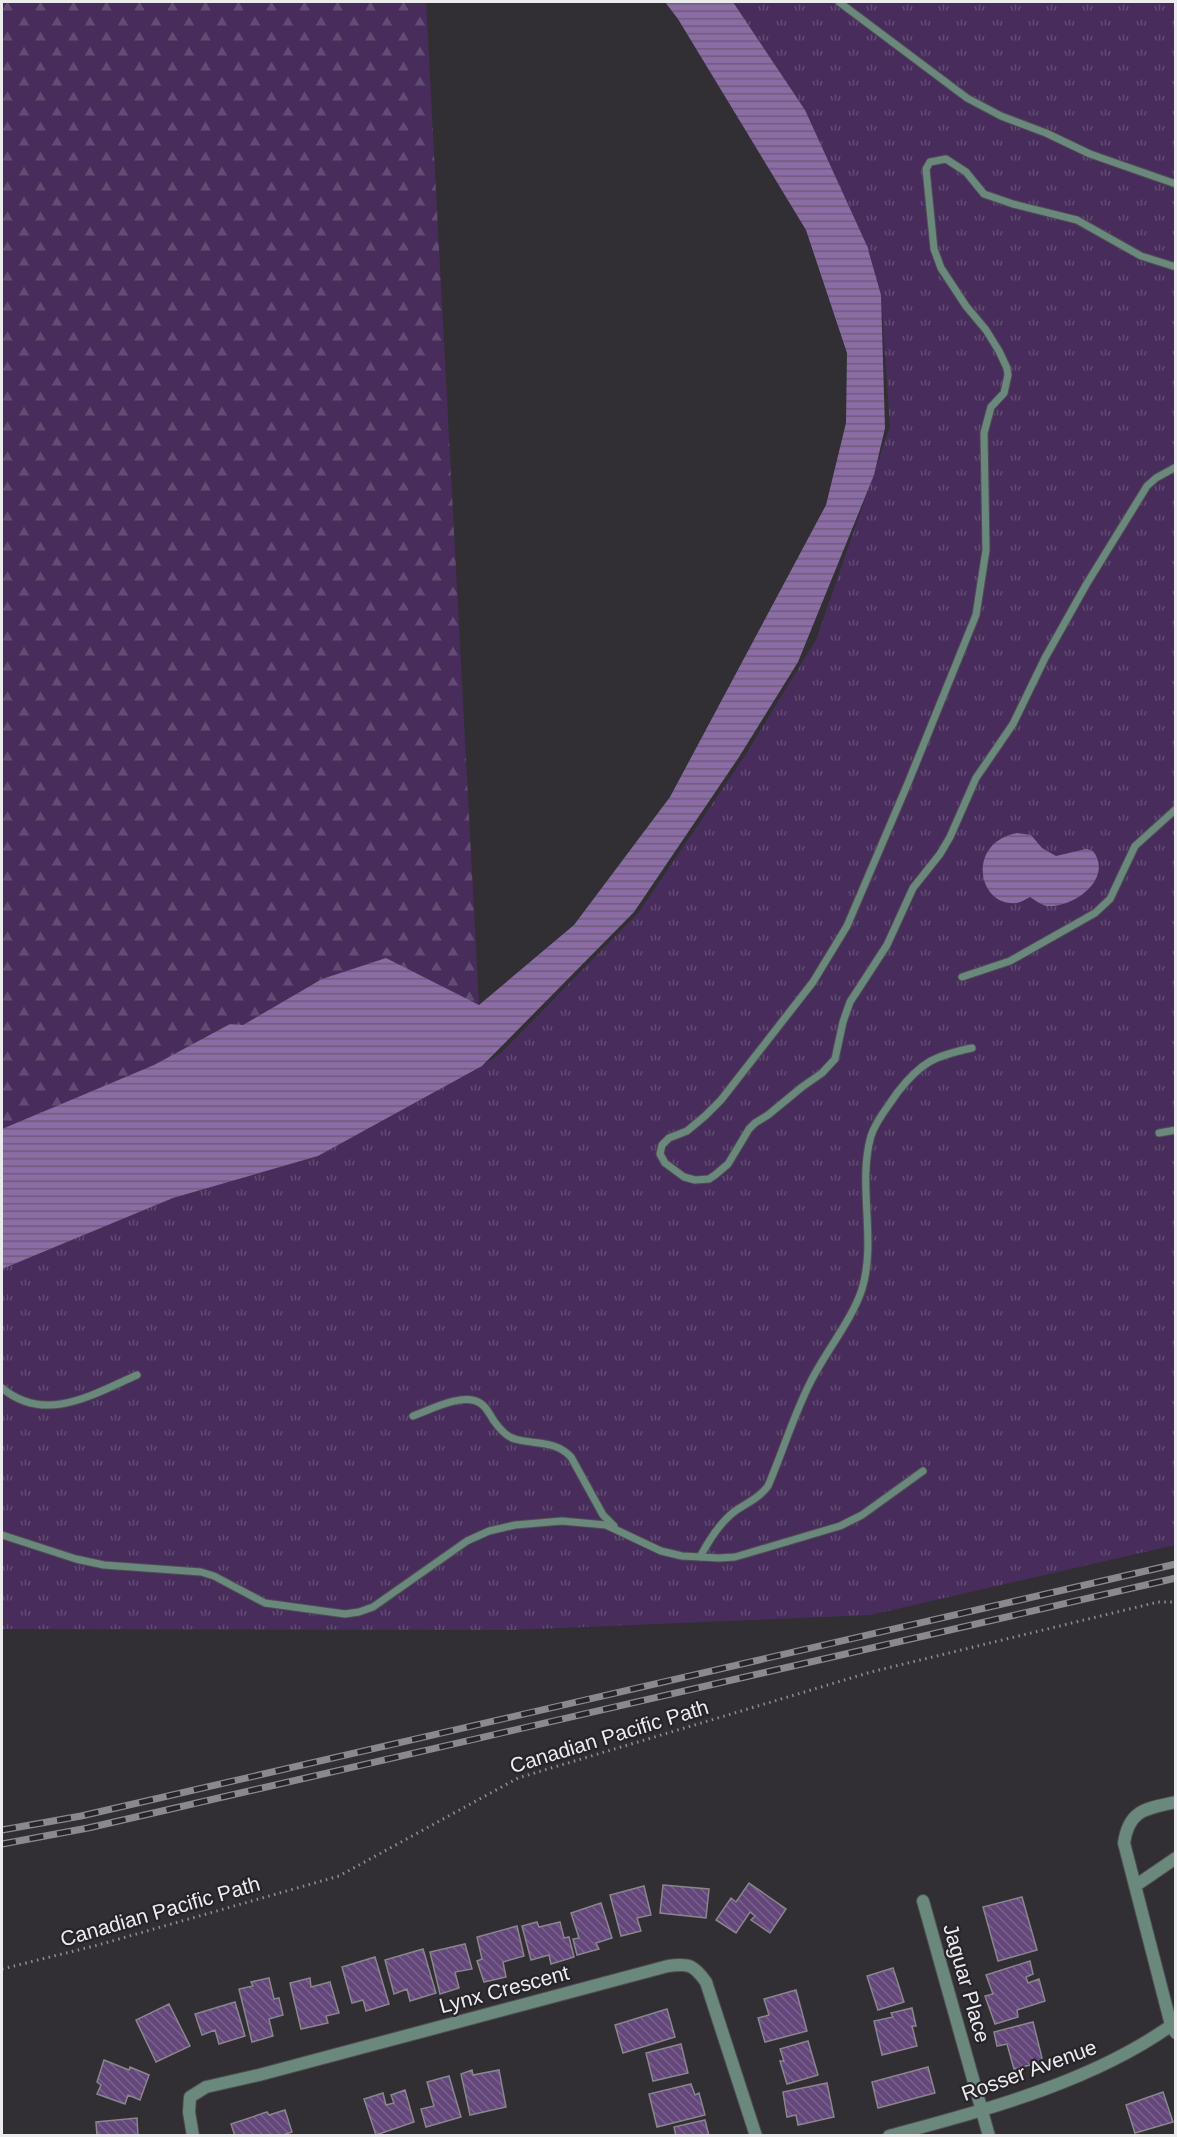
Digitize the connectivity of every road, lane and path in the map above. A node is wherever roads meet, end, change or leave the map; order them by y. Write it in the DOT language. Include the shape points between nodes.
graph roads {
  1 [pos="839,2"];
  2 [pos="1176,184"];
  3 [pos="1176,267"];
  4 [pos="1176,467"];
  5 [pos="1176,808"];
  6 [pos="962,977"];
  7 [pos="972,1048"];
  8 [pos="1176,1130"];
  9 [pos="1159,1133"];
  10 [pos="137,1376"];
  11 [pos="2,1388"];
  12 [pos="413,1416"];
  13 [pos="923,1471"];
  14 [pos="2,1535"];
  15 [pos="627,1535"];
  16 [pos="700,1557"];
  17 [pos="1176,1602"];
  18 [pos="1176,1802"];
  19 [pos="1176,1858"];
  20 [pos="1135,1886"];
  21 [pos="923,1901"];
  22 [pos="2,1969"];
  23 [pos="1174,2026"];
  24 [pos="982,2110"];
  25 [pos="193,2136"];
  26 [pos="756,2136"];
  27 [pos="889,2136"];
  28 [pos="989,2136"];
  1 -- 2 [label="lane" via="967,98 1090,154"];
  3 -- 4 [label="lane" via="1140,256 1077,220 984,194 966,172 946,159 930,162 926,169 934,249 940,268 991,337 1008,375 1004,393 991,406 984,433 986,550 976,615 847,926 813,982 721,1100 687,1131 662,1145 660,1154 673,1170 695,1180 709,1179 728,1164 748,1129 830,1066 838,1051 850,1002 887,945 913,888 950,837 976,778 1013,724 1086,585 1147,486"];
  5 -- 6 [label="lane" via="1134,846 1110,898 1095,913 1010,961"];
  7 -- 16 [label="lane" via="949,1053 915,1070 878,1120 869,1146 866,1270 861,1291 811,1379 768,1486 718,1529"];
  8 -- 9 [label="lane"];
  10 -- 11 [label="lane" via="84,1399 50,1406 15,1399"];
  12 -- 15 [label="lane" via="457,1400 478,1401 512,1439 564,1450 603,1515"];
  13 -- 16 [label="lane" via="840,1526 735,1557"];
  14 -- 15 [label="lane" via="104,1566 201,1572 265,1603 345,1614 373,1607 467,1541 489,1531 537,1522 581,1521 606,1525"];
  15 -- 16 [label="lane" via="661,1551"];
  17 -- 22 [label="path, Canadian Pacific Path" via="1158,1602 871,1672 518,1778 339,1876"];
  18 -- 20 [label="street" via="1144,1809 1126,1827 1124,1843"];
  19 -- 20 [label="street"];
  20 -- 23 [label="street"];
  21 -- 24 [label="street, Jaguar Place"];
  23 -- 24 [label="street, Rosser Avenue" via="1099,2068"];
  24 -- 27 [label="street, Rosser Avenue"];
  24 -- 28 [label="street, Jaguar Place"];
  25 -- 26 [label="street, Lynx Crescent" via="190,2097 206,2087 684,1964 697,1969 706,1982"];
}
